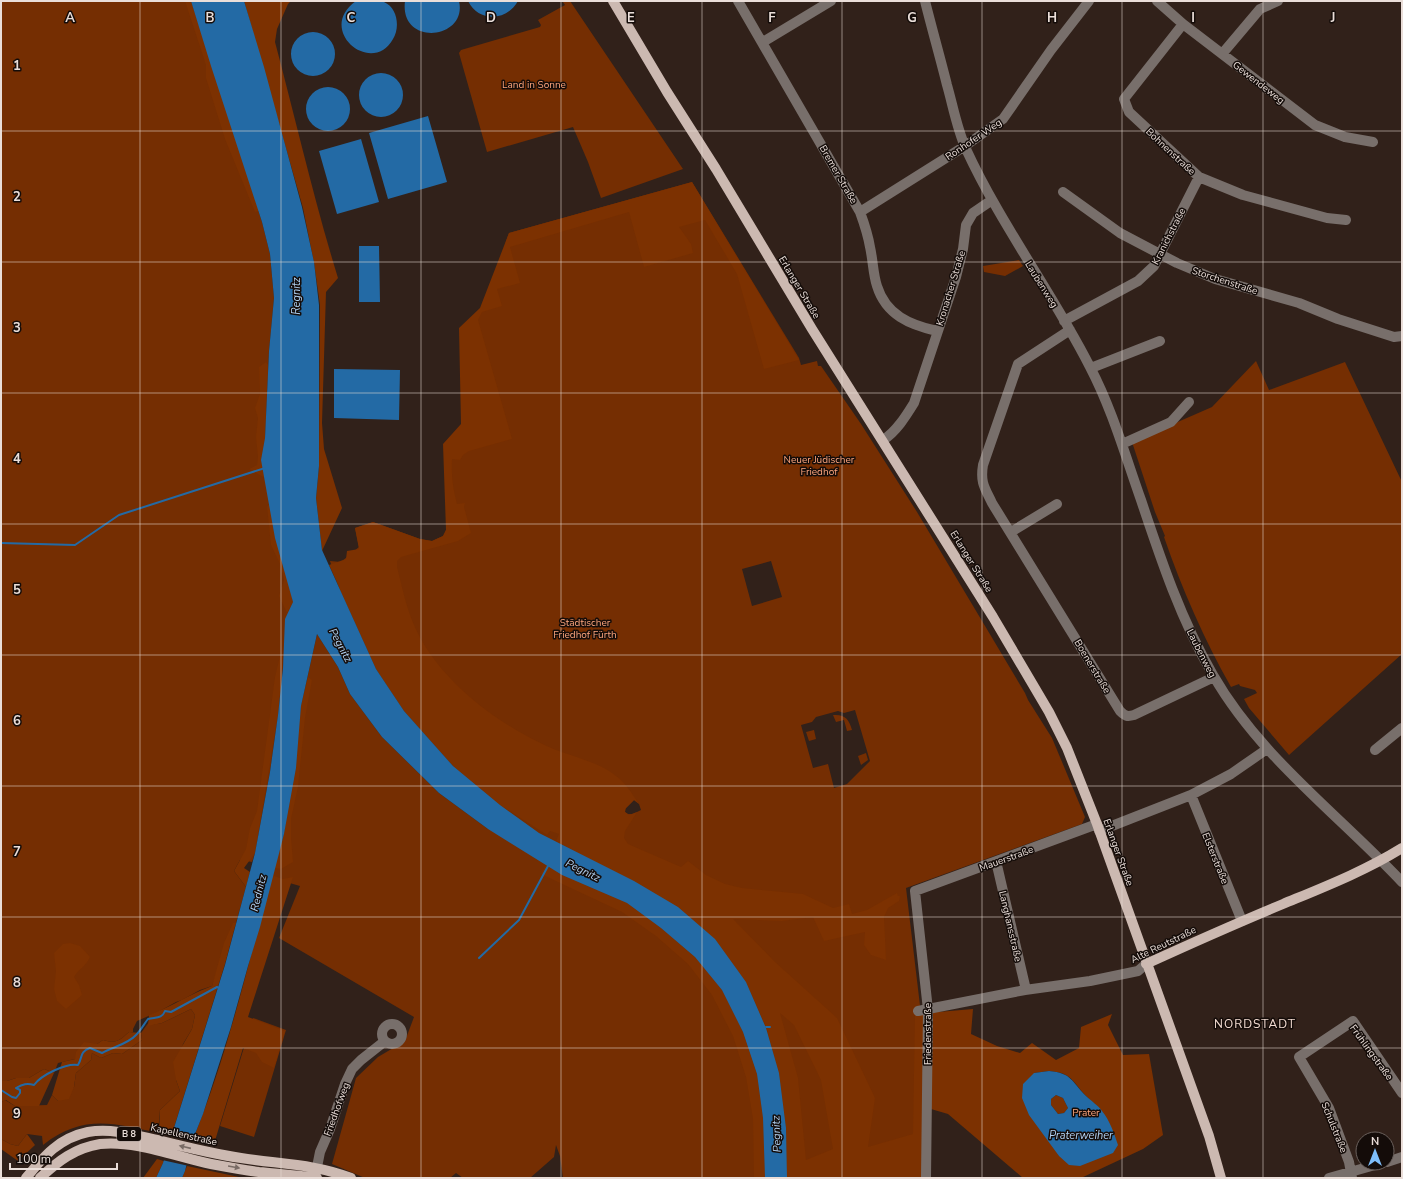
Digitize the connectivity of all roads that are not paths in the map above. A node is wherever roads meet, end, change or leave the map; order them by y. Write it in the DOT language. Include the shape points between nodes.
graph roads {
  1 [pos="613,1"];
  2 [pos="738,1"];
  3 [pos="831,1"];
  4 [pos="925,1"];
  5 [pos="1089,1"];
  6 [pos="1156,1"];
  7 [pos="1278,1"];
  8 [pos="1183,24"];
  9 [pos="763,42"];
  10 [pos="1222,54"];
  11 [pos="1373,142"];
  12 [pos="965,146"];
  13 [pos="1199,176"];
  14 [pos="1063,192"];
  15 [pos="992,200"];
  16 [pos="860,212"];
  17 [pos="1346,220"];
  18 [pos="1160,254"];
  19 [pos="1067,325"];
  20 [pos="937,331"];
  21 [pos="1402,336"];
  22 [pos="1160,341"];
  23 [pos="1091,368"];
  24 [pos="1189,402"];
  25 [pos="883,440"];
  26 [pos="1122,444"];
  27 [pos="1057,504"];
  28 [pos="1010,532"];
  29 [pos="1214,676"];
  30 [pos="1402,728"];
  31 [pos="1267,749"];
  32 [pos="1375,750"];
  33 [pos="1191,795"];
  34 [pos="1098,828"];
  35 [pos="1402,848"];
  36 [pos="1381,860"];
  37 [pos="996,861"];
  38 [pos="1402,882"];
  39 [pos="915,891"];
  40 [pos="1242,921"];
  41 [pos="1146,964"];
  42 [pos="1026,990"];
  43 [pos="923,1011"];
  44 [pos="385,1041"];
  45 [pos="1299,1057"];
  46 [pos="1402,1093"];
  47 [pos="258,1161"];
  48 [pos="1361,1171"];
  49 [pos="316,1174"];
  50 [pos="257,1175"];
  51 [pos="1351,1175"];
  52 [pos="26,1178"];
  53 [pos="40,1178"];
  54 [pos="351,1178"];
  55 [pos="926,1178"];
  56 [pos="1221,1178"];
  57 [pos="1329,1178"];
  1 -- 25 [label="main road, Erlanger Straße" via="808,323"];
  2 -- 9 [label="street, Bremer Straße"];
  3 -- 9 [label="street"];
  4 -- 12 [label="street"];
  5 -- 12 [label="street, Ronhofer Weg" via="1003,119"];
  6 -- 8 [label="street, Gewendeweg"];
  7 -- 10 [label="street" via="1260,9"];
  8 -- 10 [label="street, Gewendeweg"];
  8 -- 13 [label="street, Bohnenstraße" via="1124,98 1128,112"];
  9 -- 16 [label="street, Bremer Straße"];
  10 -- 11 [label="street, Gewendeweg" via="1315,125 1345,137"];
  12 -- 15 [label="street"];
  12 -- 16 [label="street, Ronhofer Weg"];
  13 -- 17 [label="street, Bohnenstraße" via="1243,195 1326,218"];
  13 -- 18 [label="street, Kranichstraße"];
  14 -- 18 [label="street, Storchenstraße" via="1120,233"];
  15 -- 19 [label="street, Laubenweg"];
  15 -- 20 [label="street, Kronacher Straße" via="972,213 966,225 960,262"];
  16 -- 20 [label="street, Bremer Straße" via="870,245 876,285 883,301 899,317 918,327"];
  18 -- 19 [label="street, Kranichstraße" via="1154,266 1138,281"];
  18 -- 21 [label="street, Storchenstraße" via="1215,279 1299,303 1338,319 1394,336"];
  19 -- 23 [label="street, Laubenweg"];
  19 -- 28 [label="street, Boenerstraße" via="1018,364 983,465 983,485"];
  20 -- 25 [label="street, Kronacher Straße" via="914,403 906,416"];
  22 -- 23 [label="street"];
  23 -- 26 [label="street, Laubenweg" via="1114,419"];
  24 -- 26 [label="street" via="1171,422"];
  25 -- 34 [label="main road, Erlanger Straße" via="1037,691 1064,741"];
  26 -- 29 [label="street, Laubenweg" via="1175,597"];
  27 -- 28 [label="street"];
  28 -- 29 [label="street, Boenerstraße" via="1124,715 1134,715"];
  29 -- 31 [label="street, Laubenweg" via="1244,721"];
  30 -- 32 [label="street"];
  31 -- 33 [label="street, Mauerstraße" via="1231,774"];
  31 -- 36 [label="street, Laubenweg"];
  33 -- 34 [label="street, Mauerstraße"];
  33 -- 40 [label="street, Elsterstraße"];
  34 -- 37 [label="street, Mauerstraße"];
  34 -- 41 [label="main road, Erlanger Straße"];
  35 -- 36 [label="main road, Alte Reutstraße"];
  36 -- 38 [label="street, Laubenweg"];
  36 -- 40 [label="main road, Alte Reutstraße"];
  37 -- 39 [label="street, Mauerstraße"];
  37 -- 42 [label="street, Langhansstraße"];
  39 -- 43 [label="street, Friedenstraße"];
  40 -- 41 [label="main road, Alte Reutstraße"];
  41 -- 42 [label="street, Alte Reutstraße" via="1138,970 1090,981"];
  41 -- 56 [label="main road, Erlanger Straße" via="1211,1142"];
  42 -- 43 [label="street, Alte Reutstraße"];
  43 -- 55 [label="street, Friedenstraße"];
  44 -- 49 [label="street, Friedhofweg" via="352,1069 344,1084 320,1152"];
  45 -- 46 [label="street, Frühlingstraße" via="1352,1021"];
  45 -- 51 [label="street, Schulstraße" via="1330,1108"];
  47 -- 49 [label="main road, Kapellenstraße / B 8"];
  47 -- 50 [label="street"];
  47 -- 52 [label="main road, Kapellenstraße / B 8, one-way" via="112,1131 98,1131 81,1134 55,1146"];
  48 -- 51 [label="street"];
  49 -- 50 [label="main road, Kapellenstraße / B 8"];
  49 -- 54 [label="main road, Kapellenstraße / B 8" via="336,1173"];
  53 -- 50 [label="main road, Kapellenstraße / B 8, one-way" via="77,1150 106,1144 156,1151"];
  51 -- 57 [label="street"];
}
